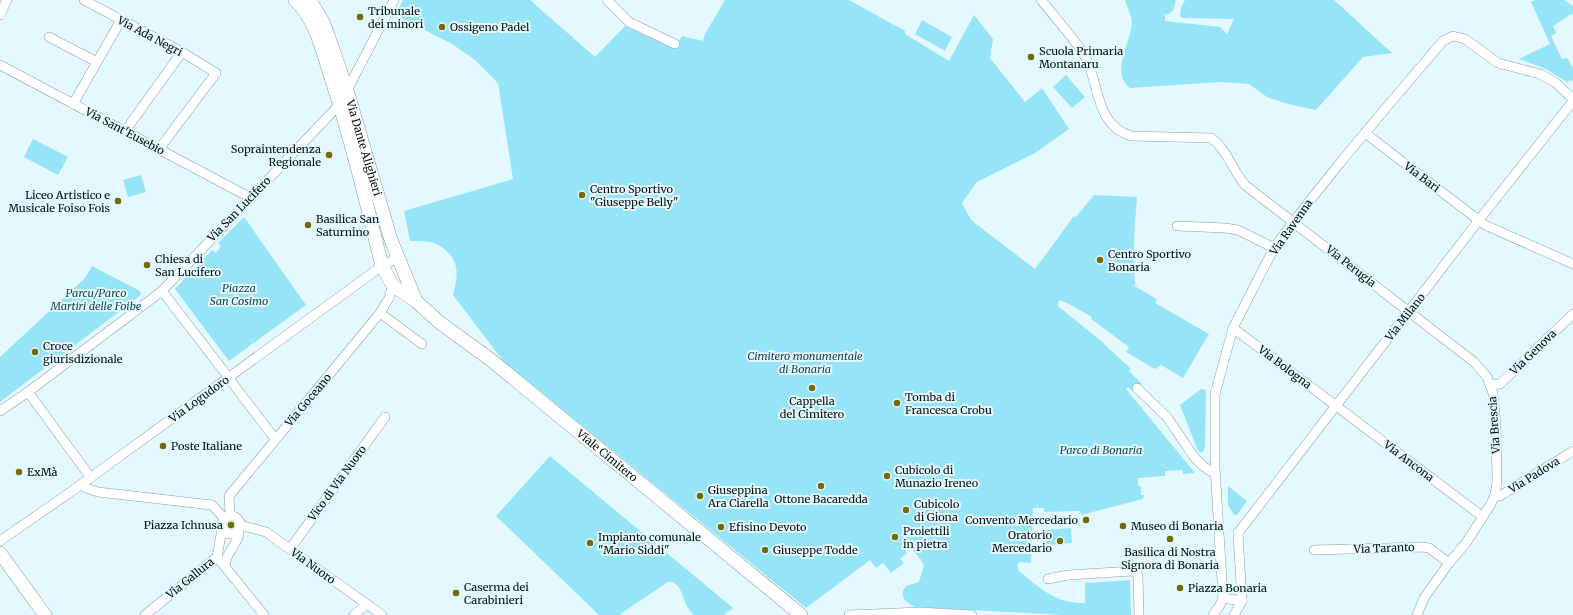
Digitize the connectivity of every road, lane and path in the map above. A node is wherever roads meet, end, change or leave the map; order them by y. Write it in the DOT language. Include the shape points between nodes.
graph roads {
  1 [pos="7,0"];
  2 [pos="84,0"];
  3 [pos="295,0"];
  4 [pos="310,0"];
  5 [pos="394,0"];
  6 [pos="607,0"];
  7 [pos="1041,0"];
  8 [pos="0,15"];
  9 [pos="121,20"];
  10 [pos="49,36"];
  11 [pos="675,44"];
  12 [pos="182,52"];
  13 [pos="97,62"];
  14 [pos="0,65"];
  15 [pos="348,90"];
  16 [pos="1573,100"];
  17 [pos="73,104"];
  18 [pos="340,104"];
  19 [pos="126,131"];
  20 [pos="1365,133"];
  21 [pos="159,149"];
  22 [pos="251,198"];
  23 [pos="1479,220"];
  24 [pos="1293,221"];
  25 [pos="1177,226"];
  26 [pos="1274,248"];
  27 [pos="397,258"];
  28 [pos="1573,264"];
  29 [pos="382,266"];
  30 [pos="393,286"];
  31 [pos="162,291"];
  32 [pos="416,301"];
  33 [pos="1409,311"];
  34 [pos="380,313"];
  35 [pos="1573,314"];
  36 [pos="1234,328"];
  37 [pos="422,344"];
  38 [pos="1490,385"];
  39 [pos="1137,388"];
  40 [pos="28,392"];
  41 [pos="1336,406"];
  42 [pos="0,411"];
  43 [pos="385,417"];
  44 [pos="275,439"];
  45 [pos="1573,451"];
  46 [pos="1216,474"];
  47 [pos="91,478"];
  48 [pos="82,484"];
  49 [pos="1495,495"];
  50 [pos="227,516"];
  51 [pos="1482,517"];
  52 [pos="239,527"];
  53 [pos="222,529"];
  54 [pos="1238,533"];
  55 [pos="1220,534"];
  56 [pos="0,541"];
  57 [pos="290,549"];
  58 [pos="1314,550"];
  59 [pos="0,553"];
  60 [pos="218,557"];
  61 [pos="1449,563"];
  62 [pos="225,566"];
  63 [pos="1048,579"];
  64 [pos="1223,598"];
  65 [pos="1242,601"];
  66 [pos="367,604"];
  67 [pos="799,614"];
  68 [pos="45,615"];
  69 [pos="145,615"];
  70 [pos="264,615"];
  71 [pos="354,615"];
  72 [pos="382,615"];
  73 [pos="850,615"];
  74 [pos="972,615"];
  75 [pos="1139,615"];
  76 [pos="1213,615"];
  77 [pos="1234,615"];
  78 [pos="1417,615"];
  1 -- 8 [label="street"];
  2 -- 9 [label="street, Via Ada Negri"];
  3 -- 18 [label="main road, Via Dante Alighieri" via="308,16 316,32"];
  4 -- 15 [label="main road, Via Dante Alighieri" via="323,22"];
  5 -- 15 [label="street, Via San Lucifero"];
  6 -- 11 [label="street" via="629,22"];
  7 -- 24 [label="street, Via Perugia" via="1082,50 1093,74 1103,112 1112,125 1132,136 1211,138 1219,145 1245,185"];
  9 -- 12 [label="street, Via Ada Negri"];
  9 -- 13 [label="street"];
  10 -- 13 [label="street"];
  12 -- 19 [label="street"];
  12 -- 21 [label="street, Via Ada Negri" via="216,73"];
  13 -- 17 [label="street"];
  14 -- 17 [label="street, Via Sant'Eusebio"];
  15 -- 18 [label="street, Via San Lucifero"];
  15 -- 27 [label="main road, Via Dante Alighieri"];
  16 -- 20 [label="street, Via Ravenna" via="1556,83 1540,74 1498,63 1465,39 1453,36 1443,41"];
  16 -- 23 [label="street, Via Milano"];
  17 -- 19 [label="street, Via Sant'Eusebio"];
  18 -- 22 [label="street, Via San Lucifero"];
  18 -- 29 [label="main road, Via Dante Alighieri"];
  19 -- 21 [label="street, Via Sant'Eusebio"];
  20 -- 23 [label="street, Via Bari"];
  20 -- 24 [label="street, Via Ravenna"];
  21 -- 22 [label="street, Via Sant'Eusebio"];
  22 -- 31 [label="street, Via San Lucifero"];
  23 -- 28 [label="street"];
  23 -- 33 [label="street, Via Milano"];
  24 -- 26 [label="street, Via Ravenna"];
  24 -- 33 [label="street, Via Perugia"];
  25 -- 26 [label="street" via="1238,230"];
  26 -- 36 [label="street, Via Ravenna"];
  27 -- 29 [label="street, Via Logudoro"];
  27 -- 32 [label="main road, Via Dante Alighieri"];
  29 -- 30 [label="main road, Via Dante Alighieri"];
  29 -- 47 [label="street, Via Logudoro"];
  30 -- 32 [label="main road, Via Dante Alighieri"];
  30 -- 34 [label="street, Via Goceano"];
  31 -- 40 [label="street, Via San Lucifero"];
  31 -- 44 [label="street"];
  32 -- 67 [label="main road, Viale Cimitero"];
  33 -- 38 [label="street, Via Brescia" via="1474,362"];
  33 -- 41 [label="street, Via Milano"];
  34 -- 37 [label="street"];
  34 -- 44 [label="street, Via Goceano"];
  35 -- 38 [label="street, Via Genova" via="1500,384"];
  36 -- 41 [label="street, Via Bologna"];
  36 -- 46 [label="street, Via Ravenna" via="1215,394"];
  38 -- 49 [label="street, Via Brescia" via="1496,426"];
  39 -- 46 [label="street" via="1167,417 1194,457"];
  40 -- 42 [label="street, Via San Lucifero"];
  40 -- 47 [label="street"];
  41 -- 51 [label="street, Via Ancona"];
  41 -- 54 [label="street, Via Milano"];
  43 -- 57 [label="street, Vico di Via Nuoro"];
  44 -- 50 [label="street, Via Goceano" via="229,496"];
  45 -- 49 [label="street, Via Padova" via="1500,496"];
  46 -- 55 [label="street, Via Ravenna"];
  47 -- 48 [label="street, Via Logudoro"];
  48 -- 50 [label="street" via="98,492 212,505"];
  48 -- 56 [label="street, Via Logudoro"];
  49 -- 51 [label="street, Via Brescia"];
  50 -- 52 [label="street" via="237,517"];
  50 -- 53 [label="street" via="221,523"];
  51 -- 61 [label="street" via="1466,543"];
  52 -- 53 [label="street" via="234,534"];
  52 -- 57 [label="street, Via Nuoro" via="266,532"];
  52 -- 62 [label="street" via="238,538"];
  53 -- 60 [label="street"];
  54 -- 55 [label="street"];
  54 -- 65 [label="street"];
  55 -- 64 [label="street, Via Ravenna"];
  57 -- 66 [label="street, Via Nuoro"];
  58 -- 61 [label="street, Via Taranto" via="1422,547 1429,548"];
  59 -- 68 [label="main road"];
  60 -- 62 [label="street"];
  60 -- 69 [label="street, Via Gallura"];
  61 -- 78 [label="street" via="1424,598"];
  62 -- 70 [label="street"];
  63 -- 75 [label="street" via="1133,570 1138,576"];
  64 -- 65 [label="street"];
  64 -- 76 [label="street"];
  65 -- 77 [label="street"];
  66 -- 71 [label="street"];
  66 -- 72 [label="street, Via Nuoro"];
  73 -- 74 [label="street" via="920,612"];
}
